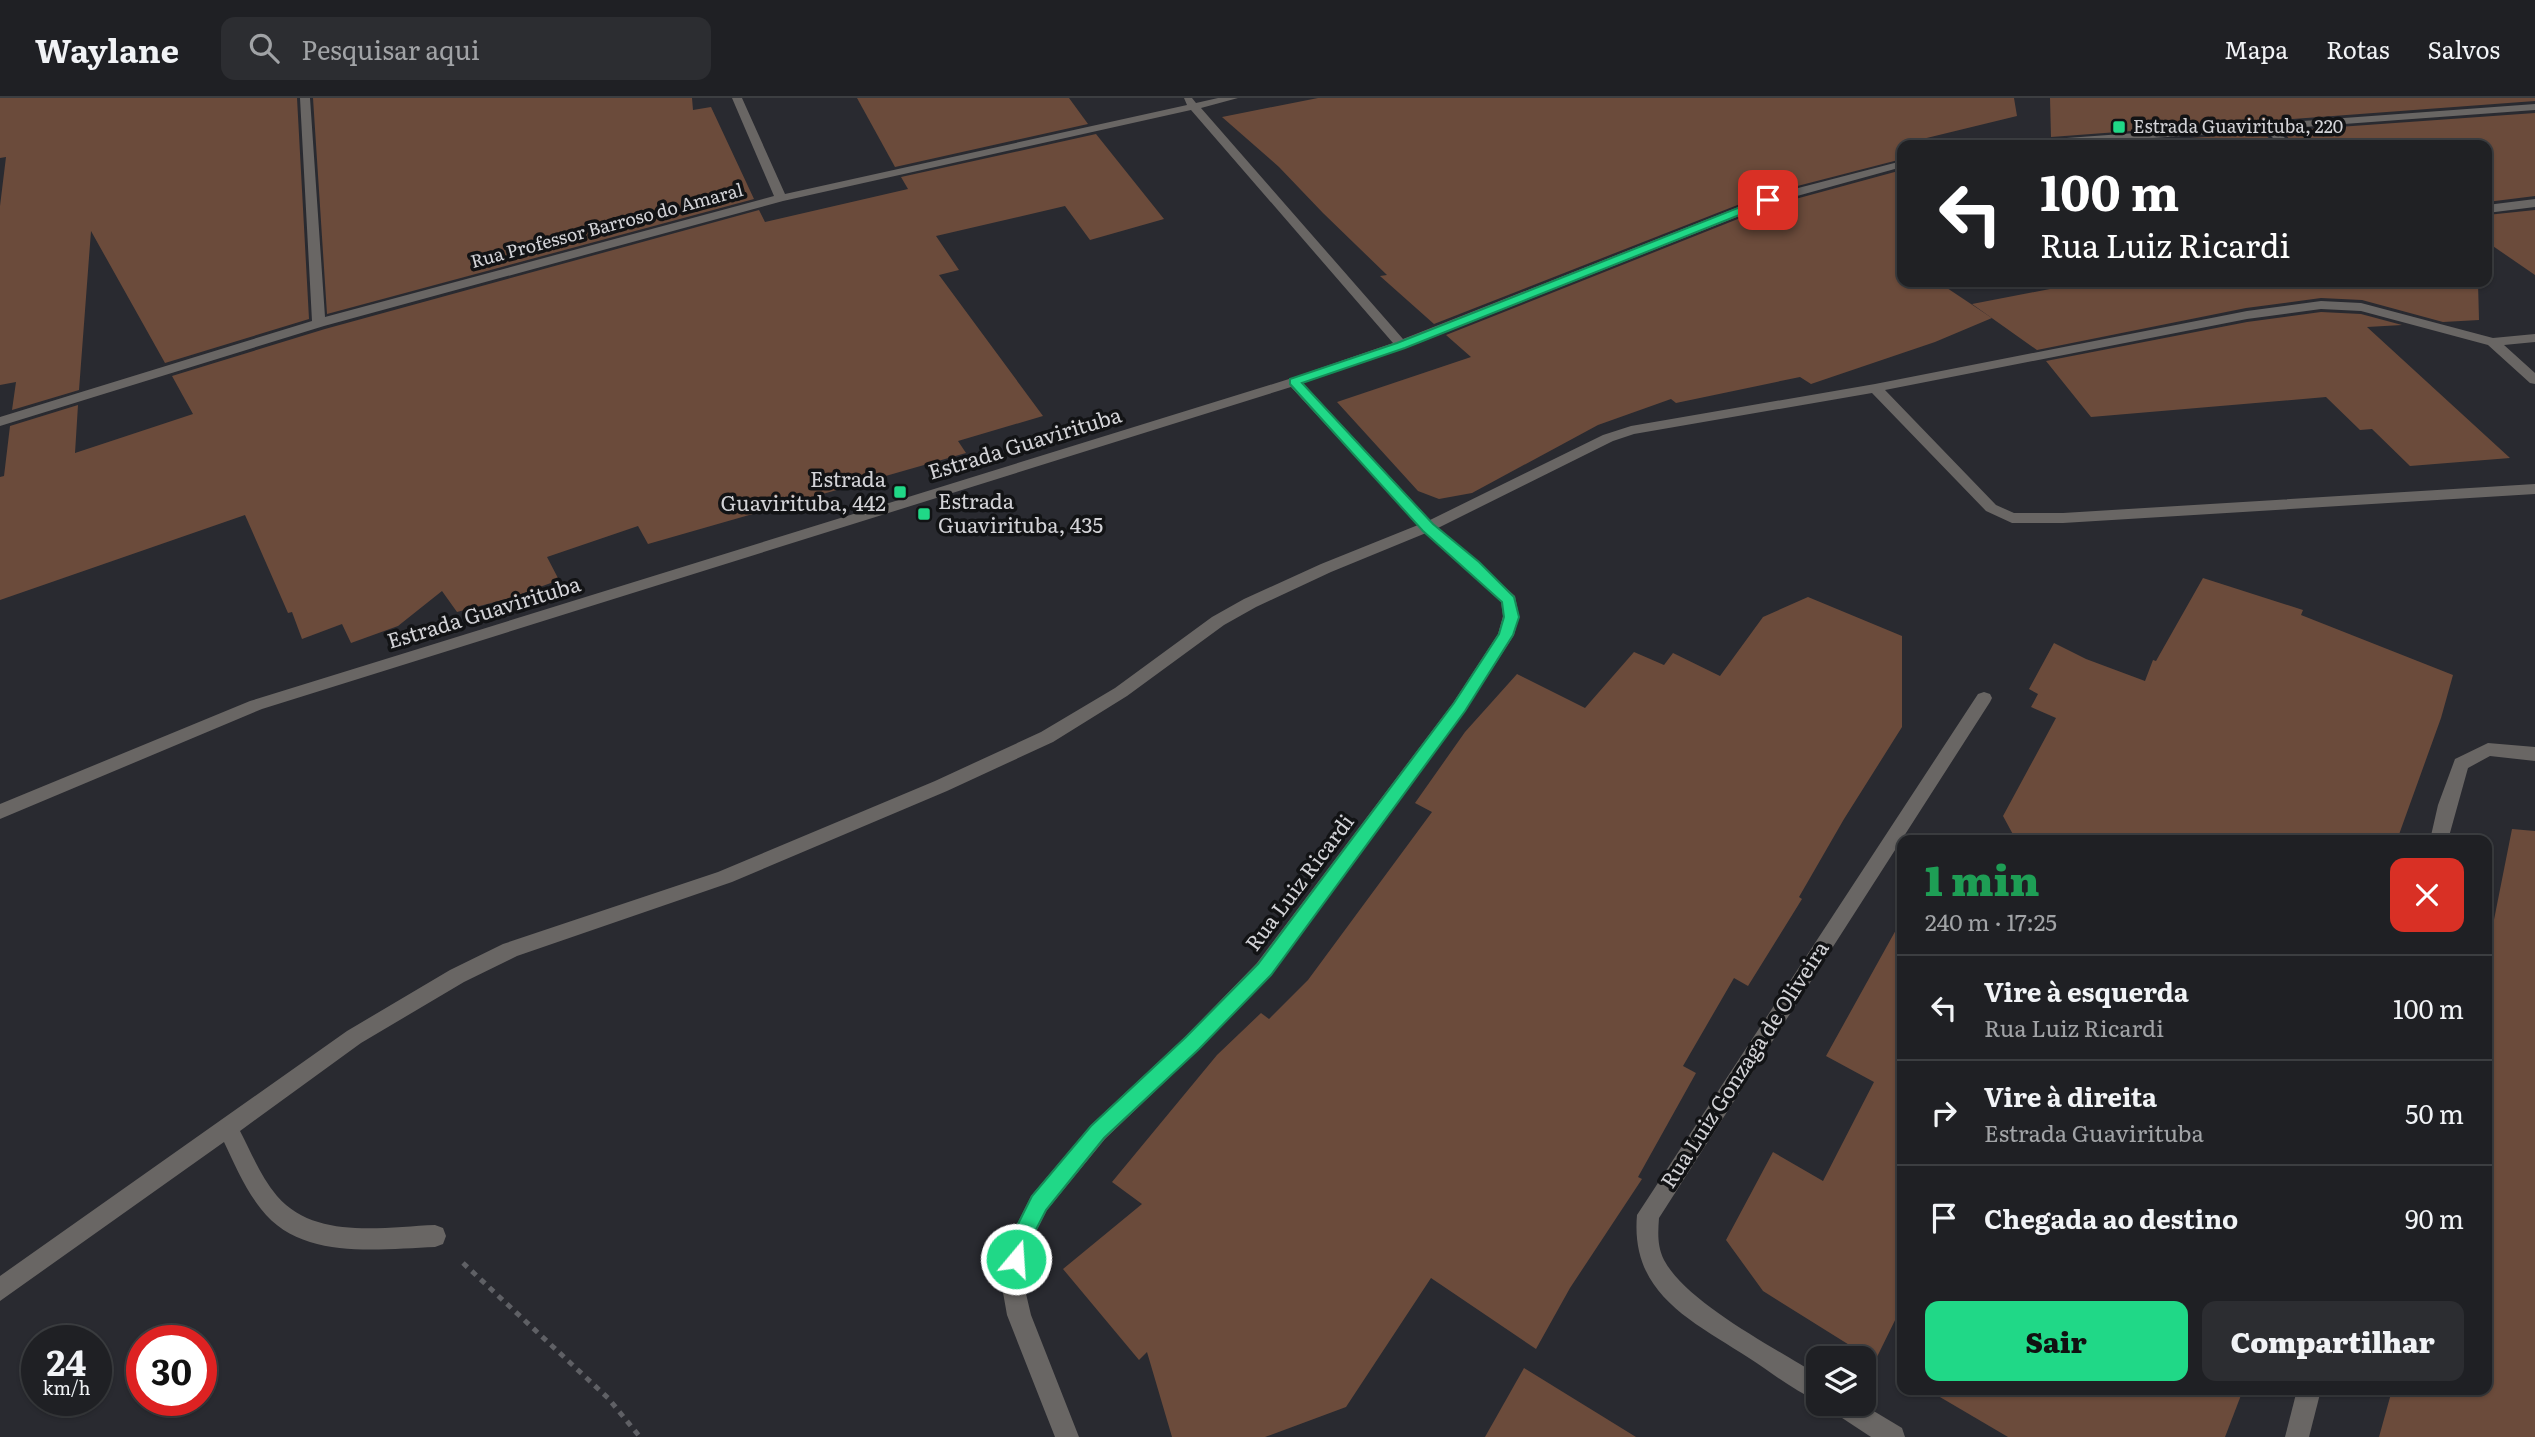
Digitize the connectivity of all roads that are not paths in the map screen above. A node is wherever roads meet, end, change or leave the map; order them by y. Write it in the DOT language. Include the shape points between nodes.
graph roads {
  1 [pos="305,98"];
  2 [pos="737,98"];
  3 [pos="1233,98"];
  4 [pos="1190,102"];
  5 [pos="2535,107"];
  6 [pos="2265,125"];
  7 [pos="2182,132"];
  8 [pos="2078,140"];
  9 [pos="2192,140"];
  10 [pos="2282,140"];
  11 [pos="1897,165"];
  12 [pos="781,198"];
  13 [pos="2535,203"];
  14 [pos="2492,208"];
  15 [pos="319,323"];
  16 [pos="2535,338"];
  17 [pos="2493,342"];
  18 [pos="1401,345"];
  19 [pos="2535,380"];
  20 [pos="1294,382"];
  21 [pos="1875,388"];
  22 [pos="0,422"];
  23 [pos="2535,489"];
  24 [pos="1428,527"];
  25 [pos="1984,698"];
  26 [pos="2535,754"];
  27 [pos="0,812"];
  28 [pos="2440,835"];
  29 [pos="227,1128"];
  30 [pos="435,1236"];
  31 [pos="0,1290"];
  32 [pos="1806,1381"];
  33 [pos="2308,1395"];
  34 [pos="1860,1416"];
  35 [pos="1067,1437"];
  36 [pos="1893,1437"];
  37 [pos="2297,1437"];
  1 -- 15 [label="street"];
  2 -- 12 [label="street"];
  3 -- 4 [label="street, Rua Professor Barroso do Amaral"];
  4 -- 12 [label="street, Rua Professor Barroso do Amaral"];
  4 -- 18 [label="street"];
  5 -- 6 [label="street"];
  6 -- 7 [label="street"];
  6 -- 10 [label="street"];
  7 -- 8 [label="street"];
  7 -- 9 [label="street"];
  11 -- 18 [label="street, Estrada Guavirituba" via="1768,200"];
  12 -- 15 [label="street, Rua Professor Barroso do Amaral"];
  13 -- 14 [label="street"];
  15 -- 22 [label="street, Rua Professor Barroso do Amaral"];
  16 -- 17 [label="street"];
  17 -- 19 [label="street"];
  17 -- 21 [label="street" via="2361,307 2320,305 2247,315"];
  18 -- 20 [label="street, Estrada Guavirituba"];
  20 -- 24 [label="street, Rua Luiz Ricardi"];
  20 -- 27 [label="street, Estrada Guavirituba" via="256,705"];
  21 -- 23 [label="street" via="1991,508 2012,517 2063,518"];
  21 -- 24 [label="street" via="1631,430"];
  24 -- 29 [label="street" via="1250,603 1121,692 1024,748 725,877 510,950 457,976 354,1037"];
  24 -- 35 [label="street, Rua Luiz Ricardi" via="1509,600 1506,635 1459,707 1264,970 1098,1132 1039,1203 1021,1238 1012,1281 1017,1304"];
  25 -- 32 [label="street, Rua Luiz Gonzaga de Oliveira" via="1648,1214 1646,1239 1654,1265 1680,1300"];
  26 -- 28 [label="street" via="2488,749 2461,764"];
  29 -- 30 [label="street" via="269,1202 308,1233 346,1238"];
  29 -- 31 [label="street"];
  33 -- 37 [label="street"];
  34 -- 36 [label="street"];
}
